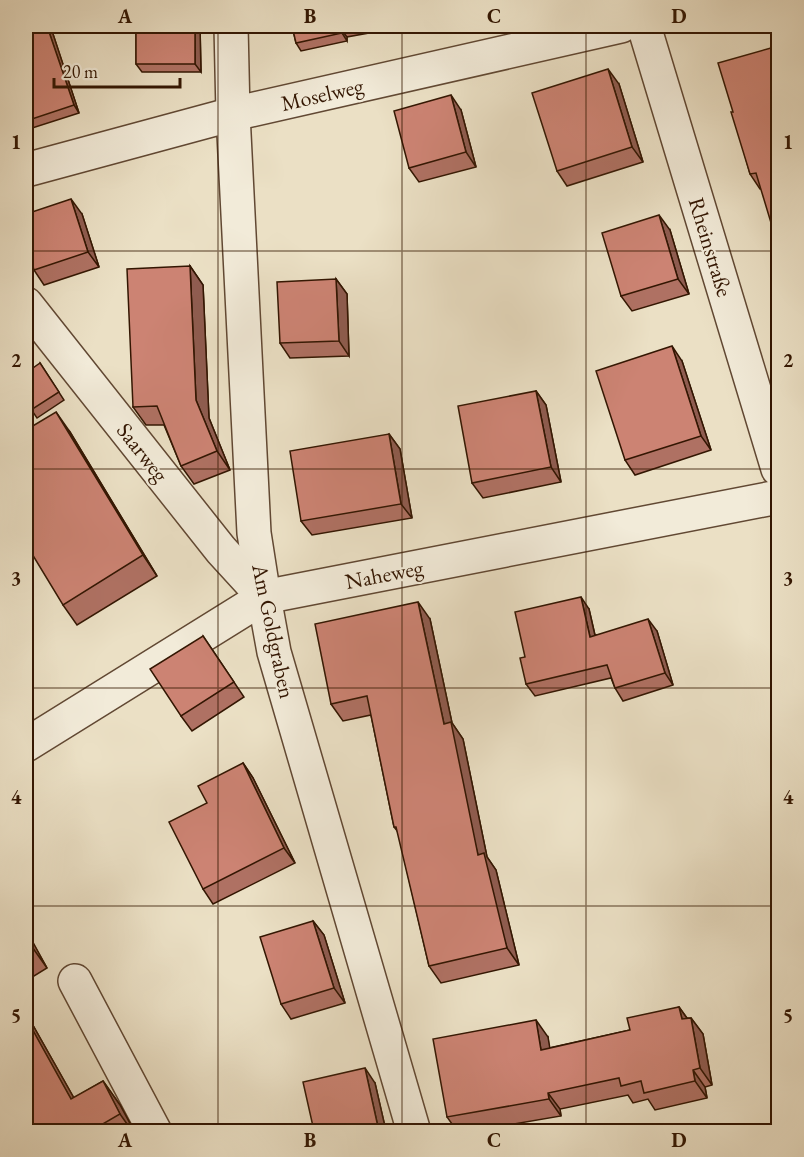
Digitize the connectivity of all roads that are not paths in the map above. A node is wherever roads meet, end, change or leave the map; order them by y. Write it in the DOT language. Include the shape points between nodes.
graph roads {
  1 [pos="231,26"];
  2 [pos="621,26"];
  3 [pos="644,26"];
  4 [pos="233,114"];
  5 [pos="26,170"];
  6 [pos="26,304"];
  7 [pos="778,469"];
  8 [pos="778,497"];
  9 [pos="264,597"];
  10 [pos="26,745"];
  11 [pos="75,981"];
  12 [pos="154,1131"];
  13 [pos="414,1131"];
  1 -- 4 [label="street, Am Goldgraben"];
  2 -- 4 [label="street, Moselweg"];
  3 -- 7 [label="street, Rheinstraße"];
  4 -- 5 [label="street, Moselweg"];
  4 -- 9 [label="street, Am Goldgraben" via="254,533"];
  6 -- 9 [label="street, Saarweg" via="221,550"];
  8 -- 9 [label="street, Naheweg"];
  9 -- 10 [label="street, Naheweg"];
  9 -- 13 [label="street, Am Goldgraben" via="274,652"];
  11 -- 12 [label="street"];
}
